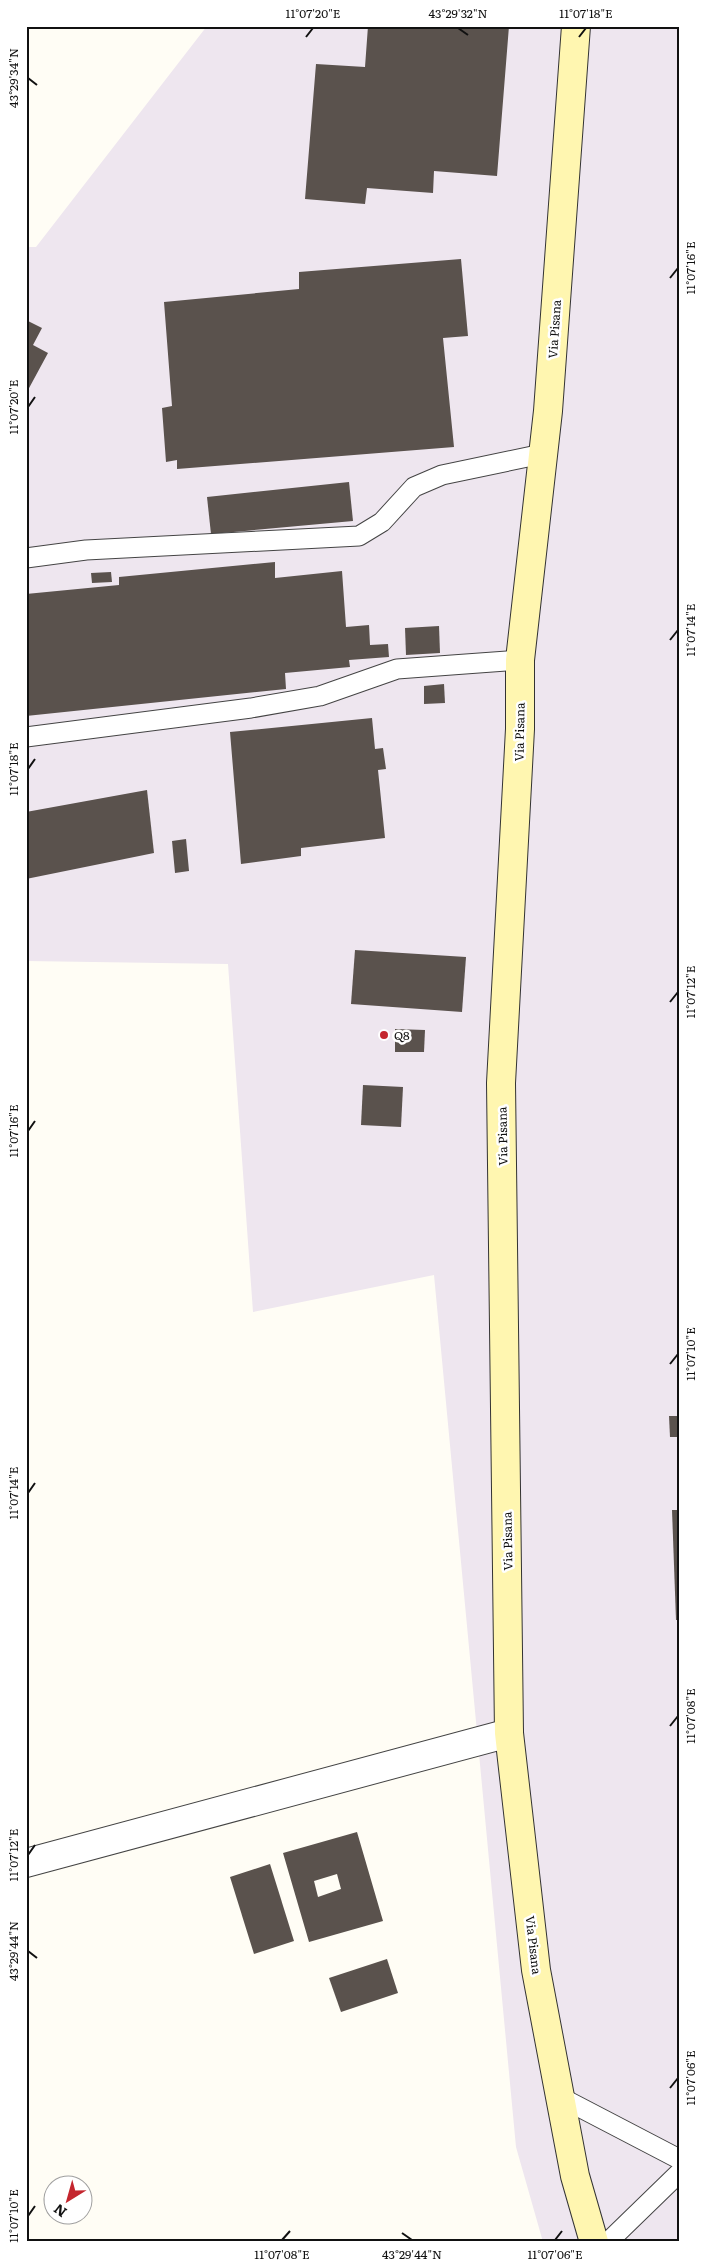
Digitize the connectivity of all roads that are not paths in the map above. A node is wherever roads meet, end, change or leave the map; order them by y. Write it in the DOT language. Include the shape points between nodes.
graph roads {
  1 [pos="576,26"];
  2 [pos="542,454"];
  3 [pos="26,558"];
  4 [pos="520,660"];
  5 [pos="26,738"];
  6 [pos="509,1733"];
  7 [pos="26,1863"];
  8 [pos="560,2096"];
  9 [pos="679,2159"];
  10 [pos="679,2173"];
  11 [pos="594,2242"];
  12 [pos="608,2242"];
  1 -- 2 [label="street, Via Pisana" via="548,411"];
  2 -- 3 [label="lane" via="442,475 414,487 382,522 359,536 86,550"];
  2 -- 4 [label="street, Via Pisana"];
  4 -- 5 [label="lane" via="397,669 320,696"];
  4 -- 6 [label="street, Via Pisana" via="520,729 501,1083"];
  6 -- 7 [label="street"];
  6 -- 8 [label="street, Via Pisana" via="536,1970"];
  8 -- 9 [label="lane"];
  8 -- 11 [label="street, Via Pisana" via="575,2176"];
  10 -- 12 [label="lane"];
}
